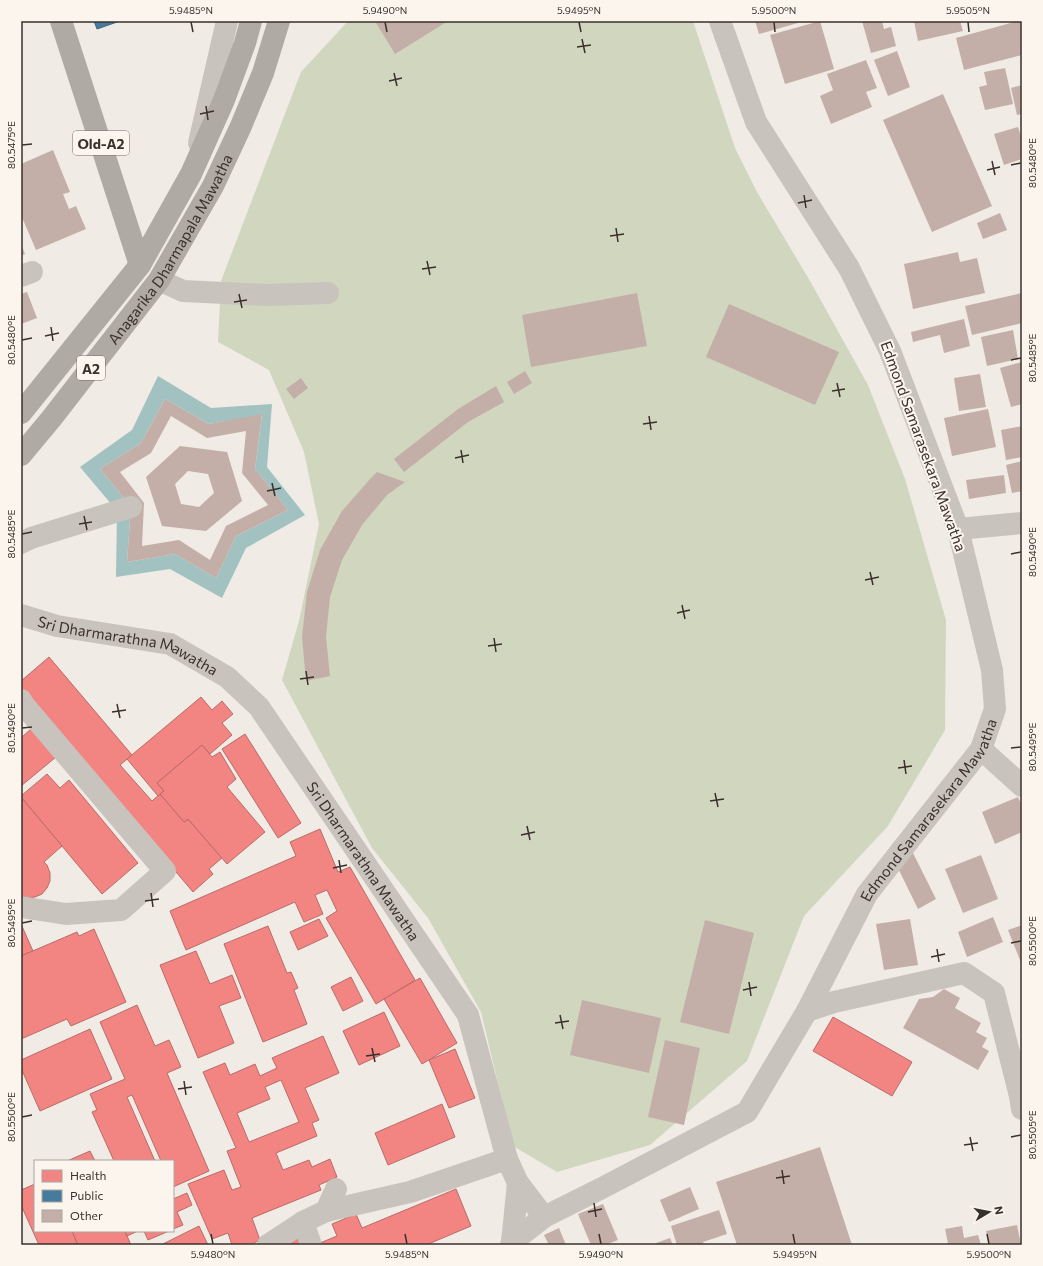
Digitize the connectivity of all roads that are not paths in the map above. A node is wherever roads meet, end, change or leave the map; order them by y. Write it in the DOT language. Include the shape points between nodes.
graph roads {
  1 [pos="62,21"];
  2 [pos="227,21"];
  3 [pos="251,21"];
  4 [pos="279,21"];
  5 [pos="720,21"];
  6 [pos="191,174"];
  7 [pos="140,265"];
  8 [pos="159,280"];
  9 [pos="328,294"];
  10 [pos="21,413"];
  11 [pos="21,456"];
  12 [pos="124,509"];
  13 [pos="1022,523"];
  14 [pos="958,529"];
  15 [pos="21,543"];
  16 [pos="21,615"];
  17 [pos="21,700"];
  18 [pos="981,749"];
  19 [pos="1022,786"];
  20 [pos="21,907"];
  21 [pos="807,1011"];
  22 [pos="1021,1101"];
  23 [pos="507,1159"];
  24 [pos="518,1183"];
  25 [pos="336,1189"];
  26 [pos="326,1211"];
  27 [pos="544,1216"];
  28 [pos="303,1222"];
  29 [pos="511,1244"];
  30 [pos="268,1245"];
  31 [pos="311,1245"];
  1 -- 7 [label="highway, Old-A2"];
  2 -- 6 [label="street"];
  3 -- 6 [label="highway, Anagarika Dharmapala Mawatha" via="224,100"];
  4 -- 8 [label="highway, Anagarika Dharmapala Mawatha" via="263,73 241,126 213,186"];
  5 -- 14 [label="street, Edmond Samarasekara Mawatha" via="756,122 849,268 890,350"];
  6 -- 7 [label="highway, Anagarika Dharmapala Mawatha"];
  7 -- 8 [label="highway"];
  7 -- 10 [label="highway, Anagarika Dharmapala Mawatha / A2"];
  8 -- 9 [label="street" via="183,291 267,295"];
  8 -- 11 [label="highway, Anagarika Dharmapala Mawatha / A2"];
  12 -- 15 [label="street"];
  13 -- 14 [label="street"];
  14 -- 18 [label="street, Edmond Samarasekara Mawatha" via="992,670 995,709"];
  16 -- 23 [label="street, Sri Dharmarathna Mawatha" via="57,626 170,644 227,677 259,707 468,1015"];
  17 -- 20 [label="street" via="165,871 121,910 66,914"];
  18 -- 19 [label="street"];
  18 -- 21 [label="street, Edmond Samarasekara Mawatha" via="867,894"];
  21 -- 22 [label="street" via="834,1002 964,973 994,993"];
  21 -- 27 [label="street, Edmond Samarasekara Mawatha" via="747,1112"];
  23 -- 24 [label="street, Sri Dharmarathna Mawatha"];
  23 -- 26 [label="street" via="410,1192"];
  24 -- 27 [label="street, Sri Dharmarathna Mawatha"];
  24 -- 29 [label="street"];
  25 -- 26 [label="street"];
  26 -- 28 [label="street"];
  27 -- 29 [label="street"];
  28 -- 30 [label="street"];
  28 -- 31 [label="street"];
}
